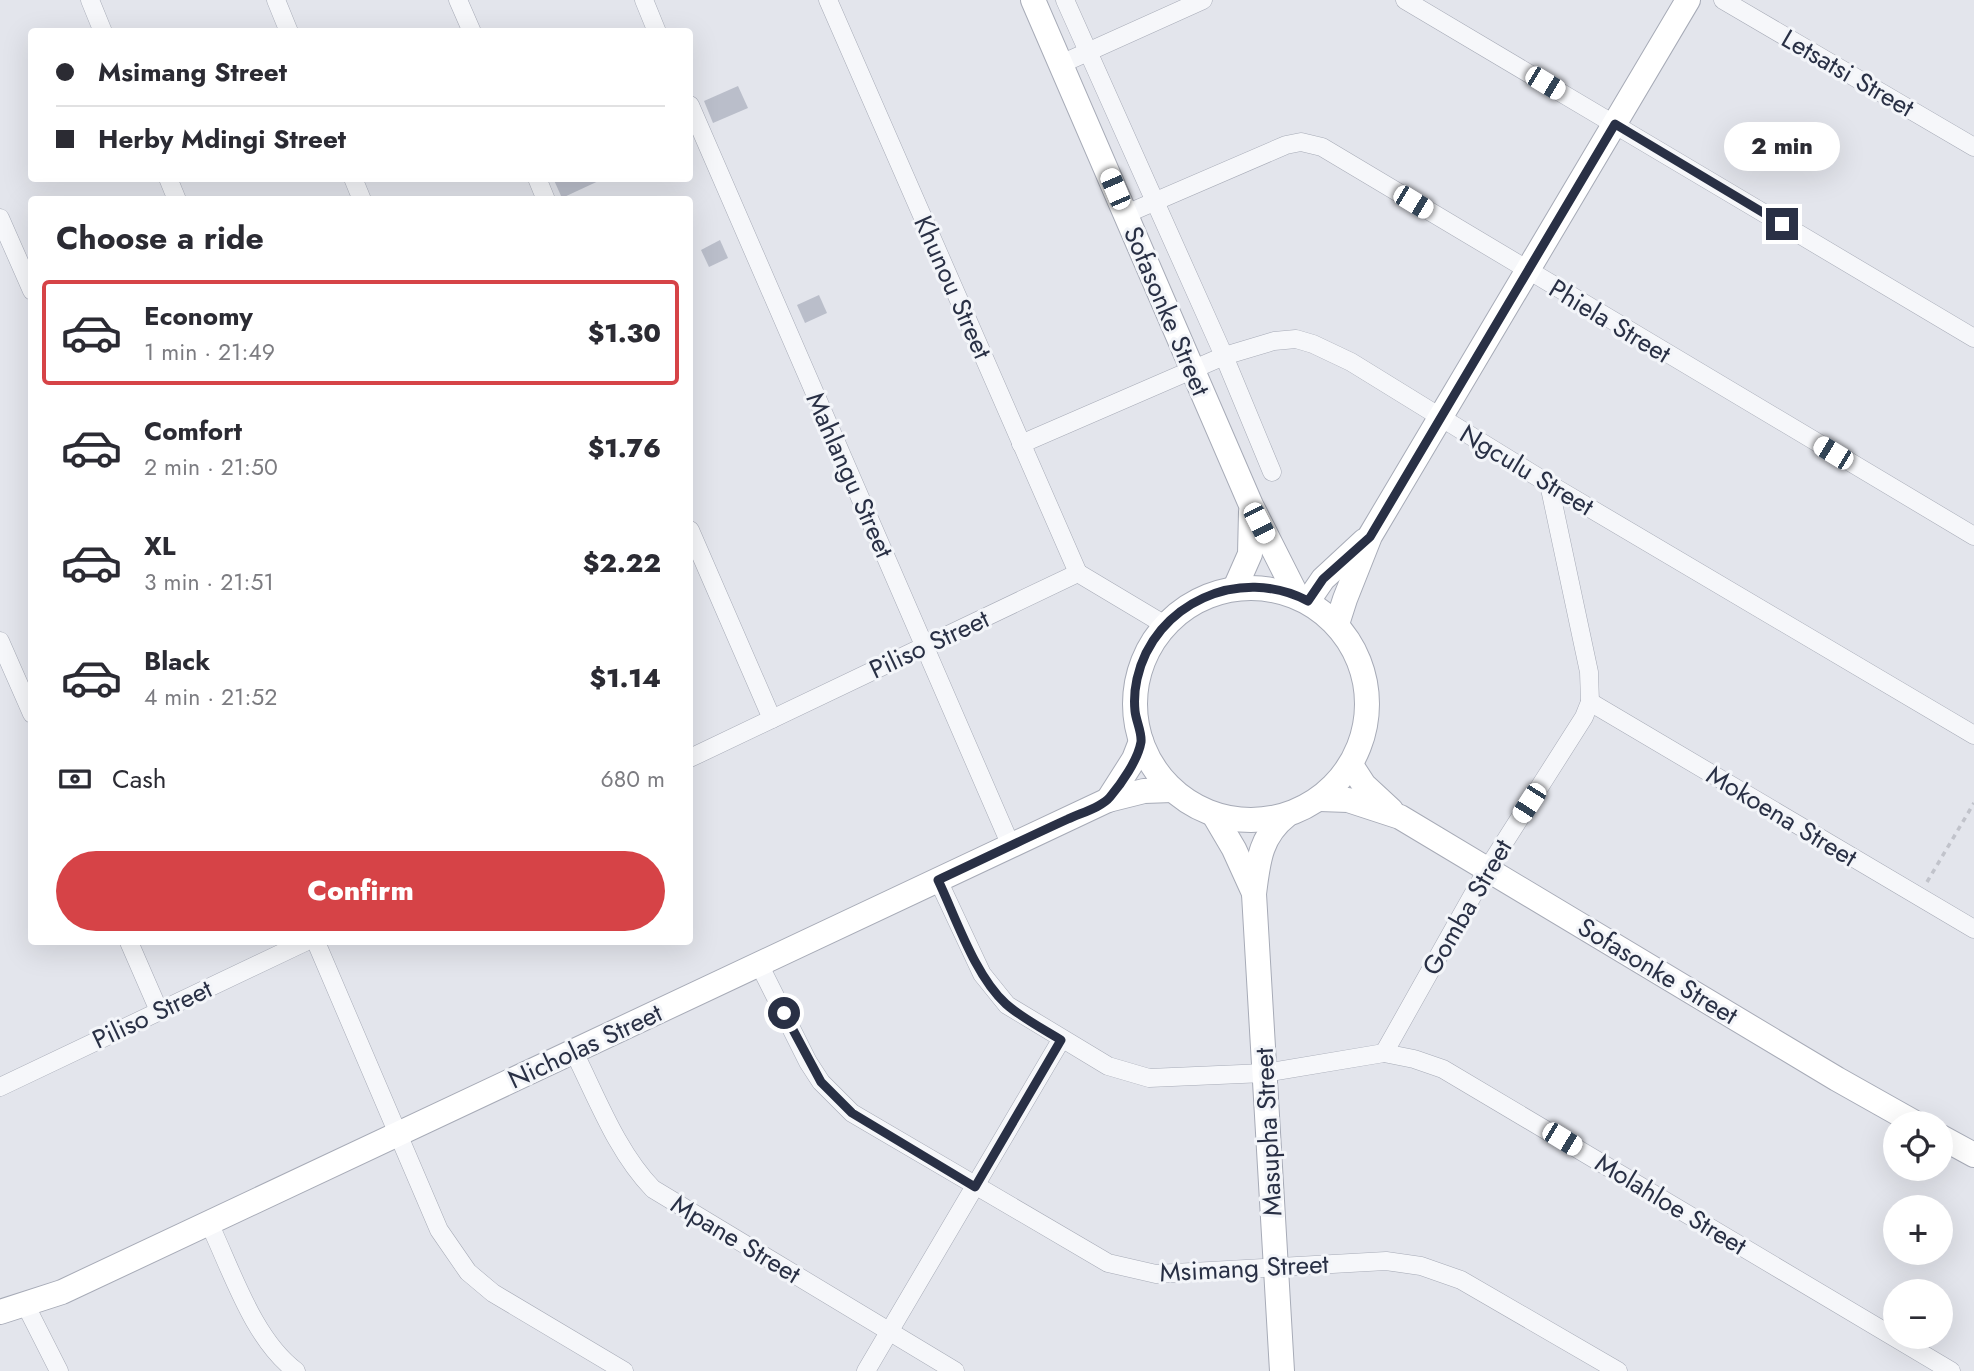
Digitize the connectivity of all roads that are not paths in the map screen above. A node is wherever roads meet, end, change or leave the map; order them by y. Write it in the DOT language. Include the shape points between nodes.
graph roads {
  1 [pos="90,0"];
  2 [pos="276,0"];
  3 [pos="458,0"];
  4 [pos="644,0"];
  5 [pos="828,0"];
  6 [pos="1033,0"];
  7 [pos="1065,0"];
  8 [pos="1203,0"];
  9 [pos="1405,0"];
  10 [pos="1688,0"];
  11 [pos="1723,0"];
  12 [pos="101,28"];
  13 [pos="287,28"];
  14 [pos="470,28"];
  15 [pos="655,28"];
  16 [pos="1087,52"];
  17 [pos="1061,64"];
  18 [pos="693,112"];
  19 [pos="1615,124"];
  20 [pos="1974,147"];
  21 [pos="1155,202"];
  22 [pos="1126,214"];
  23 [pos="0,218"];
  24 [pos="1527,271"];
  25 [pos="28,281"];
  26 [pos="1974,338"];
  27 [pos="1224,356"];
  28 [pos="1192,369"];
  29 [pos="1441,417"];
  30 [pos="1021,444"];
  31 [pos="1272,472"];
  32 [pos="1549,484"];
  33 [pos="1251,505"];
  34 [pos="1974,536"];
  35 [pos="693,537"];
  36 [pos="1370,537"];
  37 [pos="1078,573"];
  38 [pos="1235,588"];
  39 [pos="1302,598"];
  40 [pos="1337,624"];
  41 [pos="1165,625"];
  42 [pos="0,641"];
  43 [pos="925,646"];
  44 [pos="1590,702"];
  45 [pos="28,705"];
  46 [pos="772,719"];
  47 [pos="1974,734"];
  48 [pos="1141,741"];
  49 [pos="693,757"];
  50 [pos="1351,765"];
  51 [pos="1172,790"];
  52 [pos="1320,799"];
  53 [pos="1108,800"];
  54 [pos="1214,815"];
  55 [pos="1287,815"];
  56 [pos="1400,817"];
  57 [pos="1011,846"];
  58 [pos="1488,868"];
  59 [pos="938,880"];
  60 [pos="1254,894"];
  61 [pos="1974,929"];
  62 [pos="131,945"];
  63 [pos="299,945"];
  64 [pos="317,945"];
  65 [pos="759,964"];
  66 [pos="159,1011"];
  67 [pos="1061,1040"];
  68 [pos="574,1052"];
  69 [pos="1384,1053"];
  70 [pos="1265,1073"];
  71 [pos="2,1079"];
  72 [pos="1894,1111"];
  73 [pos="400,1134"];
  74 [pos="1953,1144"];
  75 [pos="1974,1155"];
  76 [pos="975,1187"];
  77 [pos="209,1223"];
  78 [pos="1276,1266"];
  79 [pos="28,1309"];
  80 [pos="0,1312"];
  81 [pos="0,1329"];
  82 [pos="890,1332"];
  83 [pos="59,1371"];
  84 [pos="296,1371"];
  85 [pos="624,1371"];
  86 [pos="866,1371"];
  87 [pos="955,1371"];
  88 [pos="1282,1371"];
  89 [pos="1618,1371"];
  90 [pos="1951,1371"];
  1 -- 12 [label="street"];
  2 -- 13 [label="street"];
  3 -- 14 [label="street"];
  4 -- 15 [label="street"];
  5 -- 30 [label="street, Khunou Street"];
  6 -- 17 [label="street, Sofasonke Street"];
  7 -- 16 [label="street"];
  8 -- 16 [label="street"];
  9 -- 19 [label="street"];
  10 -- 19 [label="street"];
  11 -- 20 [label="street, Letsatsi Street"];
  16 -- 17 [label="street"];
  16 -- 21 [label="street"];
  17 -- 22 [label="street, Sofasonke Street"];
  18 -- 43 [label="street, Mahlangu Street"];
  19 -- 24 [label="street"];
  19 -- 26 [label="street"];
  21 -- 22 [label="street, Phiela Street"];
  21 -- 24 [label="street, Phiela Street" via="1286,145 1311,142"];
  21 -- 27 [label="street"];
  22 -- 28 [label="street, Sofasonke Street"];
  23 -- 25 [label="street"];
  24 -- 29 [label="street"];
  24 -- 34 [label="street, Phiela Street"];
  27 -- 28 [label="street, Ngculu Street"];
  27 -- 29 [label="street, Ngculu Street" via="1296,339 1351,362"];
  27 -- 31 [label="street"];
  28 -- 30 [label="street, Ngculu Street"];
  28 -- 33 [label="street, Sofasonke Street"];
  29 -- 32 [label="street, Ngculu Street"];
  29 -- 36 [label="street"];
  30 -- 37 [label="street, Khunou Street"];
  32 -- 44 [label="street" via="1589,672"];
  32 -- 47 [label="street, Ngculu Street"];
  33 -- 38 [label="street, Sofasonke Street" via="1250,554"];
  33 -- 39 [label="street, Sofasonke Street"];
  35 -- 46 [label="street"];
  36 -- 39 [label="street"];
  36 -- 40 [label="street"];
  37 -- 41 [label="street"];
  37 -- 43 [label="street, Piliso Street"];
  38 -- 39 [label="street, Sofasonke Street" via="1269,588"];
  38 -- 41 [label="street, Sofasonke Street" via="1187,606"];
  39 -- 40 [label="street, Sofasonke Street"];
  40 -- 50 [label="street, Sofasonke Street" via="1358,656 1368,692 1365,730"];
  41 -- 48 [label="street, Sofasonke Street" via="1147,650 1137,680 1135,710"];
  42 -- 45 [label="street"];
  43 -- 46 [label="street, Piliso Street"];
  43 -- 57 [label="street, Mahlangu Street"];
  44 -- 58 [label="street, Gomba Street"];
  44 -- 61 [label="street, Mokoena Street"];
  46 -- 49 [label="street, Piliso Street"];
  48 -- 51 [label="street, Sofasonke Street"];
  48 -- 53 [label="street"];
  50 -- 52 [label="street, Sofasonke Street"];
  50 -- 56 [label="street, Sofasonke Street" via="1364,785"];
  51 -- 53 [label="street, Nicholas Street"];
  51 -- 54 [label="street, Sofasonke Street"];
  52 -- 55 [label="street, Sofasonke Street"];
  52 -- 56 [label="street, Sofasonke Street" via="1348,800"];
  53 -- 57 [label="street, Nicholas Street"];
  54 -- 55 [label="street, Sofasonke Street" via="1263,820"];
  54 -- 60 [label="street, Masupha Street"];
  55 -- 60 [label="street, Masupha Street" via="1262,846"];
  56 -- 58 [label="street, Sofasonke Street"];
  57 -- 59 [label="street, Nicholas Street"];
  58 -- 69 [label="street, Gomba Street"];
  58 -- 72 [label="street, Sofasonke Street"];
  59 -- 65 [label="street, Nicholas Street"];
  59 -- 67 [label="street" via="994,991 1007,1005"];
  60 -- 70 [label="street, Masupha Street"];
  62 -- 66 [label="street"];
  63 -- 66 [label="street, Piliso Street"];
  64 -- 73 [label="street"];
  65 -- 68 [label="street, Nicholas Street"];
  65 -- 76 [label="street, Msimang Street" via="808,1062 834,1096 852,1113"];
  66 -- 71 [label="street, Piliso Street"];
  67 -- 70 [label="street" via="1108,1066 1149,1078"];
  67 -- 76 [label="street"];
  68 -- 73 [label="street, Nicholas Street"];
  68 -- 82 [label="street, Mpane Street" via="624,1151 653,1189"];
  69 -- 70 [label="street"];
  69 -- 90 [label="street, Molahloe Street" via="1443,1069"];
  70 -- 78 [label="street, Masupha Street"];
  73 -- 77 [label="street, Nicholas Street"];
  73 -- 85 [label="street" via="439,1230 468,1272 493,1293"];
  74 -- 75 [label="street"];
  76 -- 78 [label="street, Msimang Street" via="1108,1263 1130,1270 1156,1274"];
  76 -- 82 [label="street"];
  77 -- 79 [label="street, Nicholas Street"];
  77 -- 84 [label="street" via="258,1327"];
  78 -- 88 [label="street, Masupha Street"];
  78 -- 89 [label="street, Msimang Street" via="1385,1261 1421,1266 1471,1285"];
  79 -- 80 [label="street, Nicholas Street"];
  79 -- 81 [label="street, Nicholas Street"];
  79 -- 83 [label="street"];
  82 -- 86 [label="street"];
  82 -- 87 [label="street, Mpane Street"];
}
